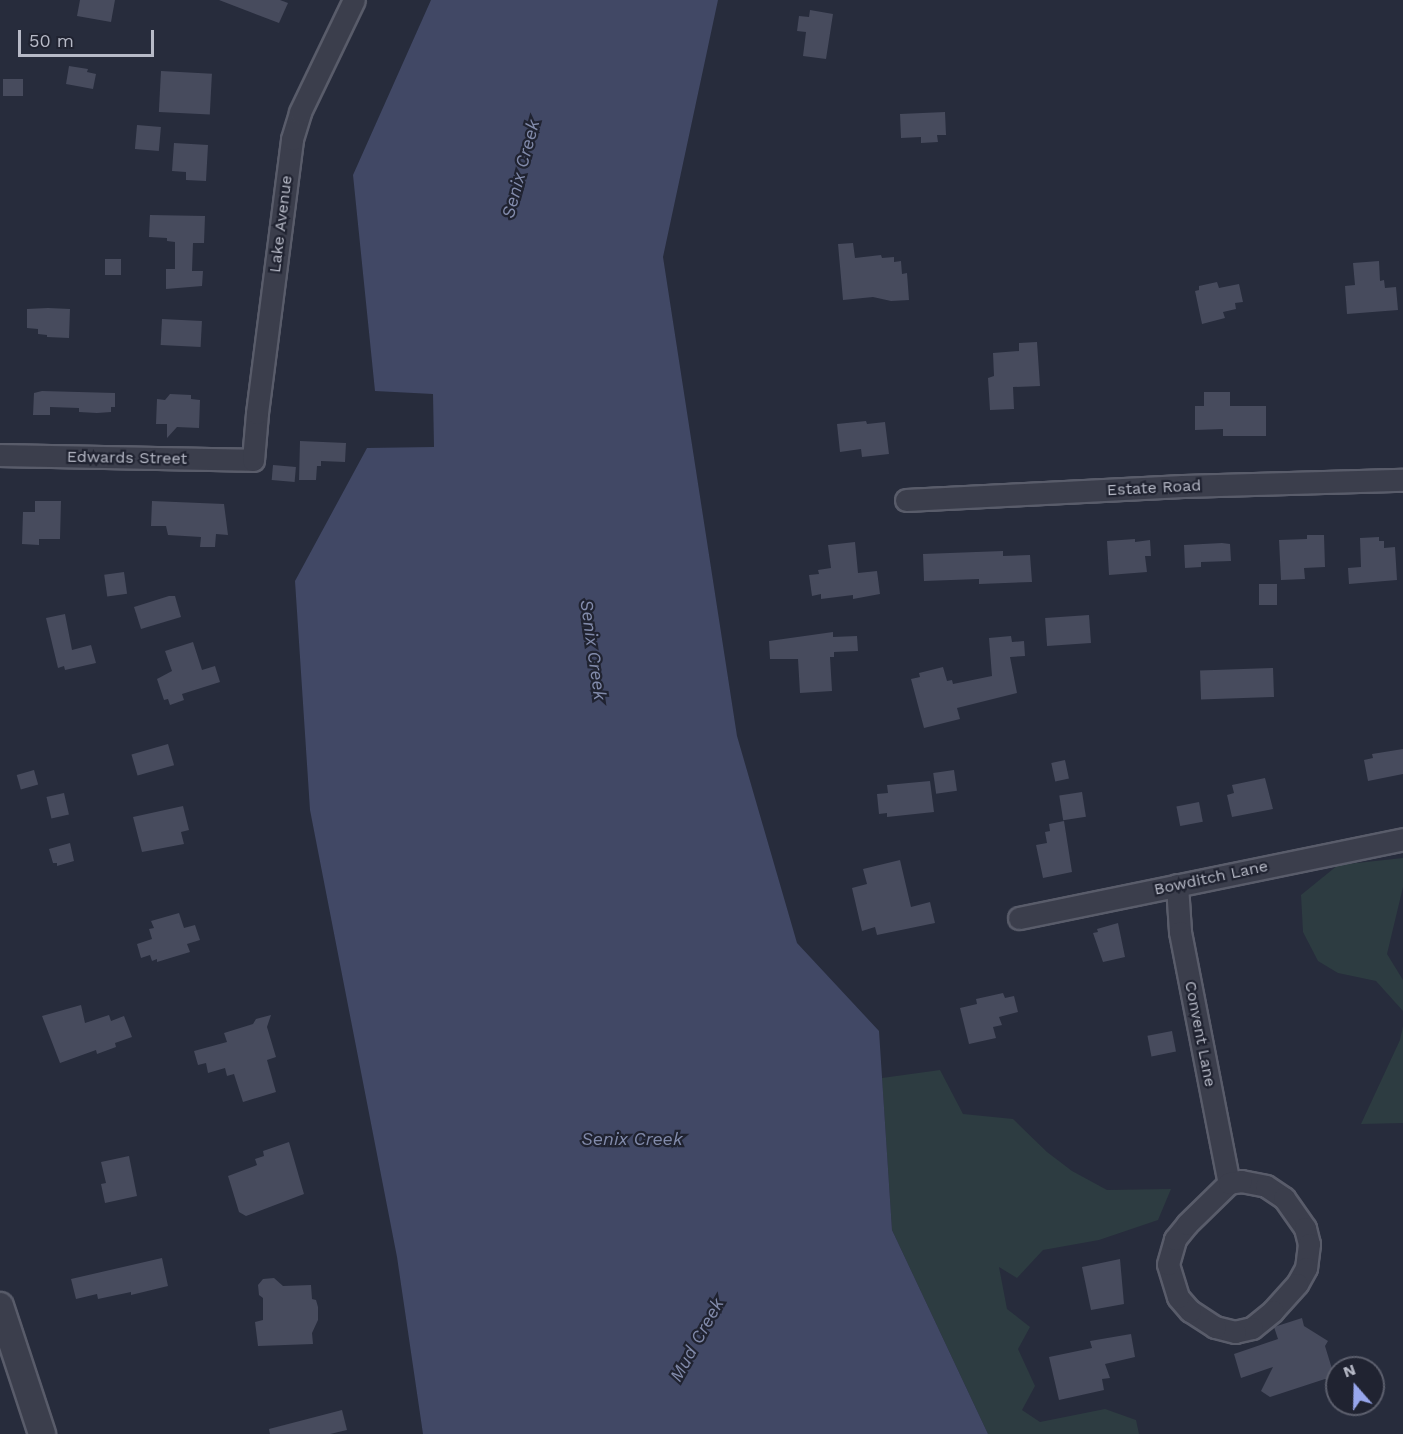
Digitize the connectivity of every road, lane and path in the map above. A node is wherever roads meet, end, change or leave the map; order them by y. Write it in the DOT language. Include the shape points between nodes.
graph roads {
  1 [pos="354,0"];
  2 [pos="0,455"];
  3 [pos="253,460"];
  4 [pos="1403,480"];
  5 [pos="906,500"];
  6 [pos="1403,839"];
  7 [pos="1177,885"];
  8 [pos="1019,918"];
  9 [pos="1229,1183"];
  10 [pos="0,1306"];
  11 [pos="42,1434"];
  1 -- 3 [label="street, Lake Avenue" via="300,112 292,139"];
  2 -- 3 [label="street, Edwards Street"];
  4 -- 5 [label="street, Estate Road"];
  6 -- 7 [label="street, Bowditch Lane"];
  7 -- 8 [label="street, Bowditch Lane"];
  7 -- 9 [label="street, Convent Lane" via="1180,932"];
  9 -- 9 [label="street" via="1175,1239 1168,1264 1178,1297 1190,1311 1215,1327 1235,1332 1252,1328 1274,1311 1297,1284 1306,1268 1309,1244 1305,1228 1284,1198 1266,1186"];
  10 -- 11 [label="street"];
}
